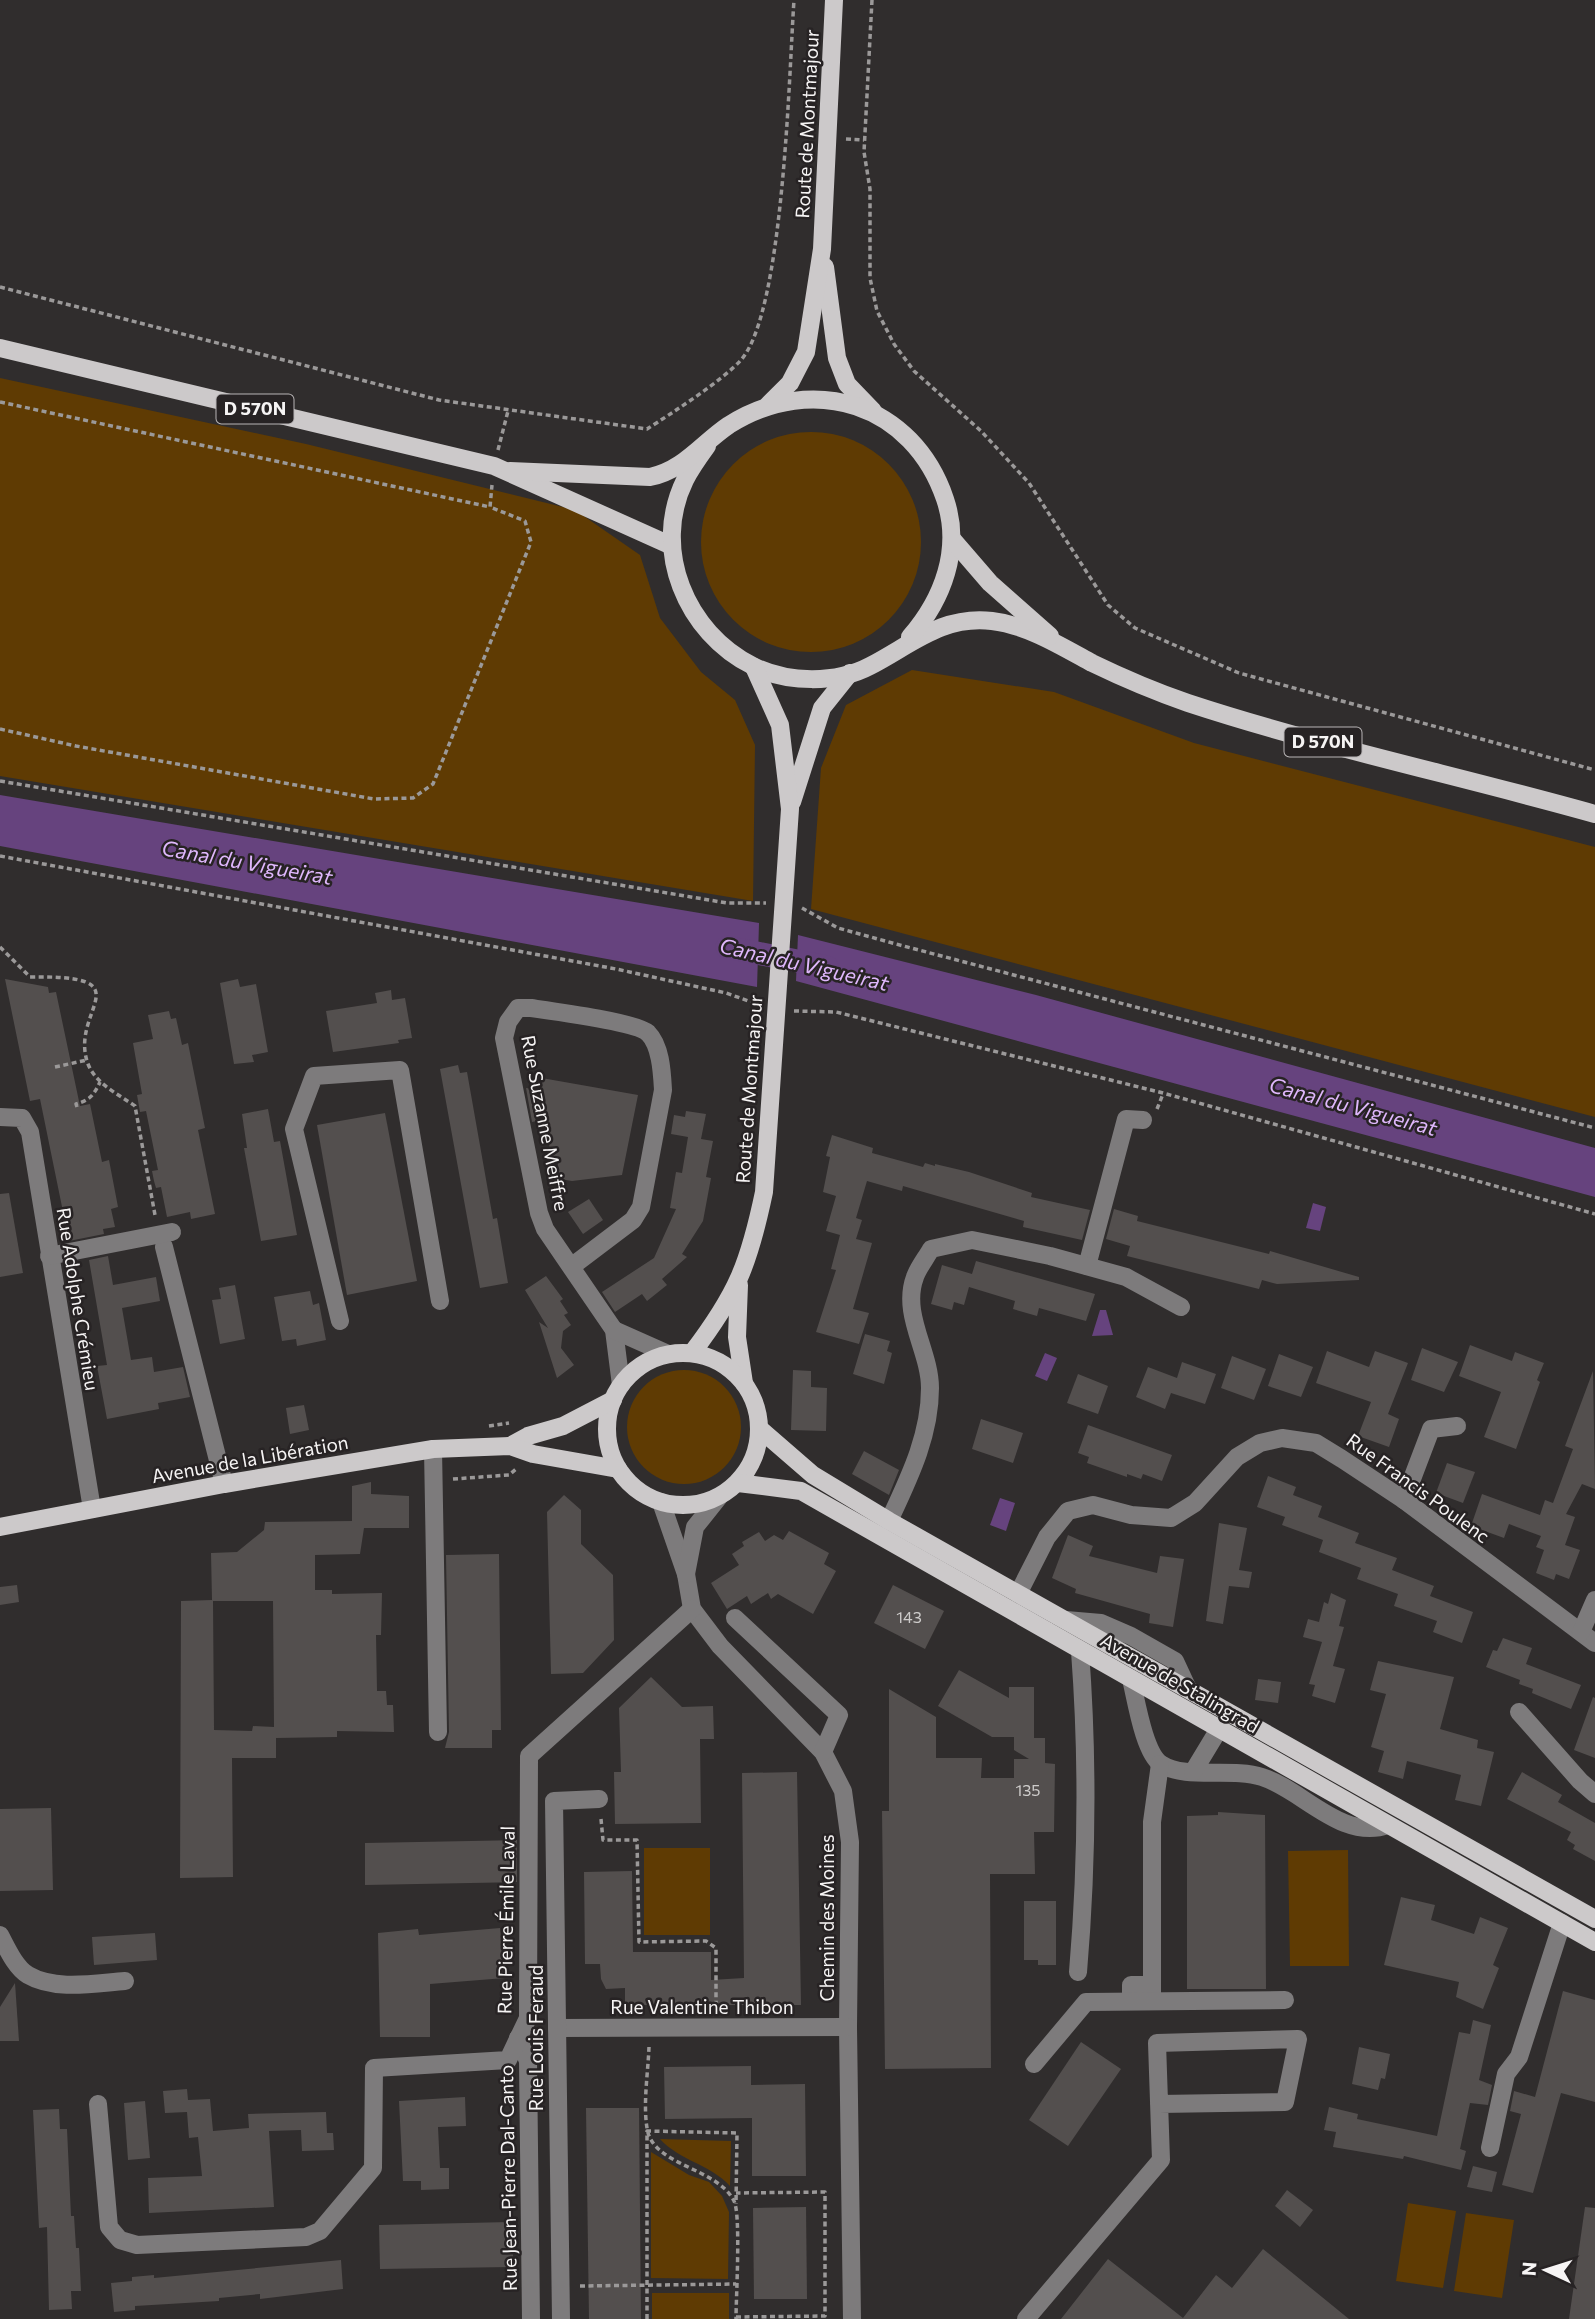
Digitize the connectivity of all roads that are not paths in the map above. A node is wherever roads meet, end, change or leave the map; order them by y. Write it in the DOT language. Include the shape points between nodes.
graph roads {
  1 [pos="834,0"];
  2 [pos="822,249"];
  3 [pos="0,348"];
  4 [pos="768,405"];
  5 [pos="875,413"];
  6 [pos="707,446"];
  7 [pos="502,469"];
  8 [pos="952,539"];
  9 [pos="672,546"];
  10 [pos="904,645"];
  11 [pos="1061,645"];
  12 [pos="754,667"];
  13 [pos="850,673"];
  14 [pos="790,809"];
  15 [pos="1595,814"];
  16 [pos="0,1117"];
  17 [pos="1143,1121"];
  18 [pos="49,1256"];
  19 [pos="1087,1266"];
  20 [pos="570,1267"];
  21 [pos="739,1285"];
  22 [pos="440,1301"];
  23 [pos="1181,1307"];
  24 [pos="340,1321"];
  25 [pos="614,1330"];
  26 [pos="692,1353"];
  27 [pos="668,1354"];
  28 [pos="744,1383"];
  29 [pos="617,1393"];
  30 [pos="1457,1426"];
  31 [pos="760,1429"];
  32 [pos="510,1446"];
  33 [pos="433,1449"];
  34 [pos="618,1469"];
  35 [pos="738,1483"];
  36 [pos="224,1484"];
  37 [pos="719,1497"];
  38 [pos="1404,1500"];
  39 [pos="661,1502"];
  40 [pos="92,1509"];
  41 [pos="889,1521"];
  42 [pos="0,1527"];
  43 [pos="868,1529"];
  44 [pos="896,1540"];
  45 [pos="959,1565"];
  46 [pos="686,1574"];
  47 [pos="960,1582"];
  48 [pos="1018,1594"];
  49 [pos="982,1595"];
  50 [pos="1595,1600"];
  51 [pos="692,1609"];
  52 [pos="735,1618"];
  53 [pos="1035,1625"];
  54 [pos="1588,1637"];
  55 [pos="1080,1651"];
  56 [pos="1131,1679"];
  57 [pos="1184,1687"];
  58 [pos="1518,1712"];
  59 [pos="1219,1729"];
  60 [pos="438,1732"];
  61 [pos="823,1752"];
  62 [pos="1272,1759"];
  63 [pos="1160,1764"];
  64 [pos="1193,1772"];
  65 [pos="1335,1772"];
  66 [pos="1595,1794"];
  67 [pos="598,1800"];
  68 [pos="1384,1823"];
  69 [pos="1555,1896"];
  70 [pos="1593,1917"];
  71 [pos="1562,1923"];
  72 [pos="0,1936"];
  73 [pos="1595,1942"];
  74 [pos="1078,1972"];
  75 [pos="125,1981"];
  76 [pos="1152,1992"];
  77 [pos="1285,2000"];
  78 [pos="848,2027"];
  79 [pos="557,2028"];
  80 [pos="518,2038"];
  81 [pos="1034,2064"];
  82 [pos="98,2104"];
  83 [pos="1159,2104"];
  84 [pos="1490,2148"];
  85 [pos="531,2319"];
  86 [pos="561,2319"];
  87 [pos="852,2319"];
  88 [pos="1026,2319"];
  1 -- 2 [label="main road, Route de Montmajour"];
  2 -- 4 [label="main road, Route de Montmajour" via="806,352 790,383"];
  2 -- 5 [label="main road, Route de Montmajour" via="837,358 847,384"];
  3 -- 7 [label="main road, D 570N"];
  4 -- 5 [label="main road" via="793,399 838,401"];
  4 -- 6 [label="main road" via="727,426"];
  5 -- 8 [label="main road" via="919,449 939,479"];
  6 -- 7 [label="main road, D 570N" via="667,474 650,477"];
  6 -- 9 [label="main road" via="678,498"];
  7 -- 9 [label="main road, D 570N"];
  8 -- 10 [label="main road" via="939,598"];
  8 -- 11 [label="main road, D 570N" via="990,583"];
  9 -- 12 [label="main road" via="689,607 724,648"];
  10 -- 11 [label="main road, D 570N" via="940,626 964,620 1013,626"];
  10 -- 13 [label="main road"];
  11 -- 15 [label="main road, D 570N" via="1144,686 1244,721"];
  12 -- 13 [label="main road" via="810,679"];
  12 -- 14 [label="main road, Route de Montmajour" via="780,725"];
  13 -- 14 [label="main road, Route de Montmajour" via="822,708"];
  14 -- 21 [label="main road, Route de Montmajour" via="764,1192"];
  16 -- 18 [label="street, Rue Adolphe Crémieu" via="22,1118 30,1132"];
  17 -- 19 [label="street" via="1126,1119"];
  18 -- 36 [label="street" via="164,1235"];
  18 -- 40 [label="street, Rue Adolphe Crémieu"];
  19 -- 23 [label="street" via="1126,1277"];
  19 -- 41 [label="street" via="972,1240 931,1249 914,1278 912,1315 930,1385 928,1422"];
  20 -- 20 [label="street, Rue Suzanne Meiffre" via="538,1213 504,1038 518,1008 638,1027 654,1043 662,1073 663,1090 641,1207 633,1220"];
  20 -- 25 [label="street, Rue Suzanne Meiffre"];
  21 -- 26 [label="main road, Route de Montmajour"];
  21 -- 28 [label="main road, Route de Montmajour" via="737,1336"];
  22 -- 24 [label="street" via="400,1070 314,1076 294,1129"];
  25 -- 27 [label="street"];
  25 -- 29 [label="street, Rue Suzanne Meiffre"];
  26 -- 27 [label="main road"];
  26 -- 28 [label="main road" via="730,1368"];
  27 -- 29 [label="main road" via="650,1360"];
  28 -- 31 [label="main road" via="756,1405"];
  29 -- 32 [label="main road, Avenue de la Libération" via="563,1426"];
  29 -- 34 [label="main road" via="607,1423 609,1447"];
  30 -- 38 [label="street" via="1431,1429"];
  31 -- 35 [label="main road" via="754,1458"];
  31 -- 41 [label="main road, Avenue de Stalingrad" via="813,1475"];
  32 -- 33 [label="main road, Avenue de la Libération"];
  32 -- 34 [label="main road, Avenue de la Libération"];
  33 -- 36 [label="main road, Avenue de la Libération"];
  33 -- 60 [label="street"];
  34 -- 39 [label="main road" via="644,1495"];
  35 -- 37 [label="main road"];
  35 -- 43 [label="main road, Avenue de Stalingrad" via="801,1491"];
  36 -- 40 [label="main road, Avenue de la Libération"];
  37 -- 39 [label="main road" via="691,1505"];
  37 -- 46 [label="street, Chemin des Moines" via="695,1527"];
  38 -- 48 [label="street, Rue Francis Poulenc" via="1316,1443 1271,1440 1237,1457 1195,1503 1171,1518 1131,1516 1093,1505 1068,1511 1047,1537"];
  38 -- 54 [label="street, Rue Francis Poulenc"];
  39 -- 46 [label="street, Chemin des Moines"];
  40 -- 42 [label="main road, Avenue de la Libération"];
  41 -- 43 [label="main road"];
  41 -- 44 [label="main road"];
  41 -- 45 [label="main road, Avenue de Stalingrad"];
  43 -- 44 [label="main road, Avenue de Stalingrad"];
  44 -- 45 [label="main road"];
  44 -- 47 [label="main road, Avenue de Stalingrad"];
  45 -- 47 [label="main road"];
  45 -- 48 [label="main road, Avenue de Stalingrad"];
  46 -- 51 [label="street, Chemin des Moines"];
  47 -- 49 [label="main road, Avenue de Stalingrad"];
  48 -- 49 [label="main road" via="1008,1597 994,1590"];
  48 -- 53 [label="main road" via="1022,1605 1033,1611"];
  48 -- 57 [label="main road, Avenue de Stalingrad"];
  49 -- 53 [label="main road, Avenue de Stalingrad"];
  50 -- 54 [label="street"];
  51 -- 61 [label="street, Chemin des Moines" via="720,1646"];
  51 -- 80 [label="street, Rue Pierre Émile Laval" via="529,1756 528,2018"];
  52 -- 61 [label="street" via="839,1715"];
  53 -- 55 [label="main road, Avenue de Stalingrad"];
  55 -- 56 [label="main road, Avenue de Stalingrad"];
  55 -- 74 [label="street" via="1085,1715"];
  56 -- 59 [label="main road, Avenue de Stalingrad"];
  56 -- 63 [label="street" via="1148,1746"];
  57 -- 59 [label="main road" via="1187,1699 1216,1716"];
  57 -- 65 [label="main road, Avenue de Stalingrad"];
  58 -- 66 [label="street"];
  59 -- 62 [label="main road, Avenue de Stalingrad"];
  59 -- 64 [label="street"];
  61 -- 78 [label="street, Chemin des Moines" via="843,1791 849,1842"];
  62 -- 65 [label="main road" via="1288,1756 1325,1776"];
  62 -- 68 [label="main road, Avenue de Stalingrad"];
  63 -- 64 [label="street"];
  63 -- 76 [label="street" via="1152,1822"];
  64 -- 68 [label="street" via="1246,1772 1363,1830"];
  65 -- 68 [label="main road" via="1338,1783 1376,1805"];
  65 -- 69 [label="main road, Avenue de Stalingrad"];
  67 -- 79 [label="street, Rue Louis Feraud" via="555,1801"];
  68 -- 71 [label="main road, Avenue de Stalingrad"];
  69 -- 70 [label="main road, Avenue de Stalingrad"];
  69 -- 71 [label="main road"];
  70 -- 71 [label="main road"];
  71 -- 73 [label="main road, Avenue de Stalingrad"];
  71 -- 84 [label="street" via="1522,2050 1506,2074"];
  72 -- 75 [label="street" via="28,1975 62,1984"];
  76 -- 77 [label="street"];
  76 -- 81 [label="street" via="1131,1985 1131,1999 1086,2002"];
  78 -- 79 [label="street, Rue Valentine Thibon"];
  78 -- 87 [label="street, Chemin des Moines"];
  79 -- 86 [label="street, Rue Louis Feraud"];
  80 -- 82 [label="street, Rue Pierre Émile Laval" via="508,2060 374,2068 373,2168 320,2231 306,2237 137,2245 120,2240 109,2227"];
  80 -- 85 [label="street, Rue Jean-Pierre Dal-Canto" via="528,2060"];
  83 -- 83 [label="street" via="1157,2043 1298,2039 1285,2102"];
  83 -- 88 [label="street" via="1161,2160"];
}
